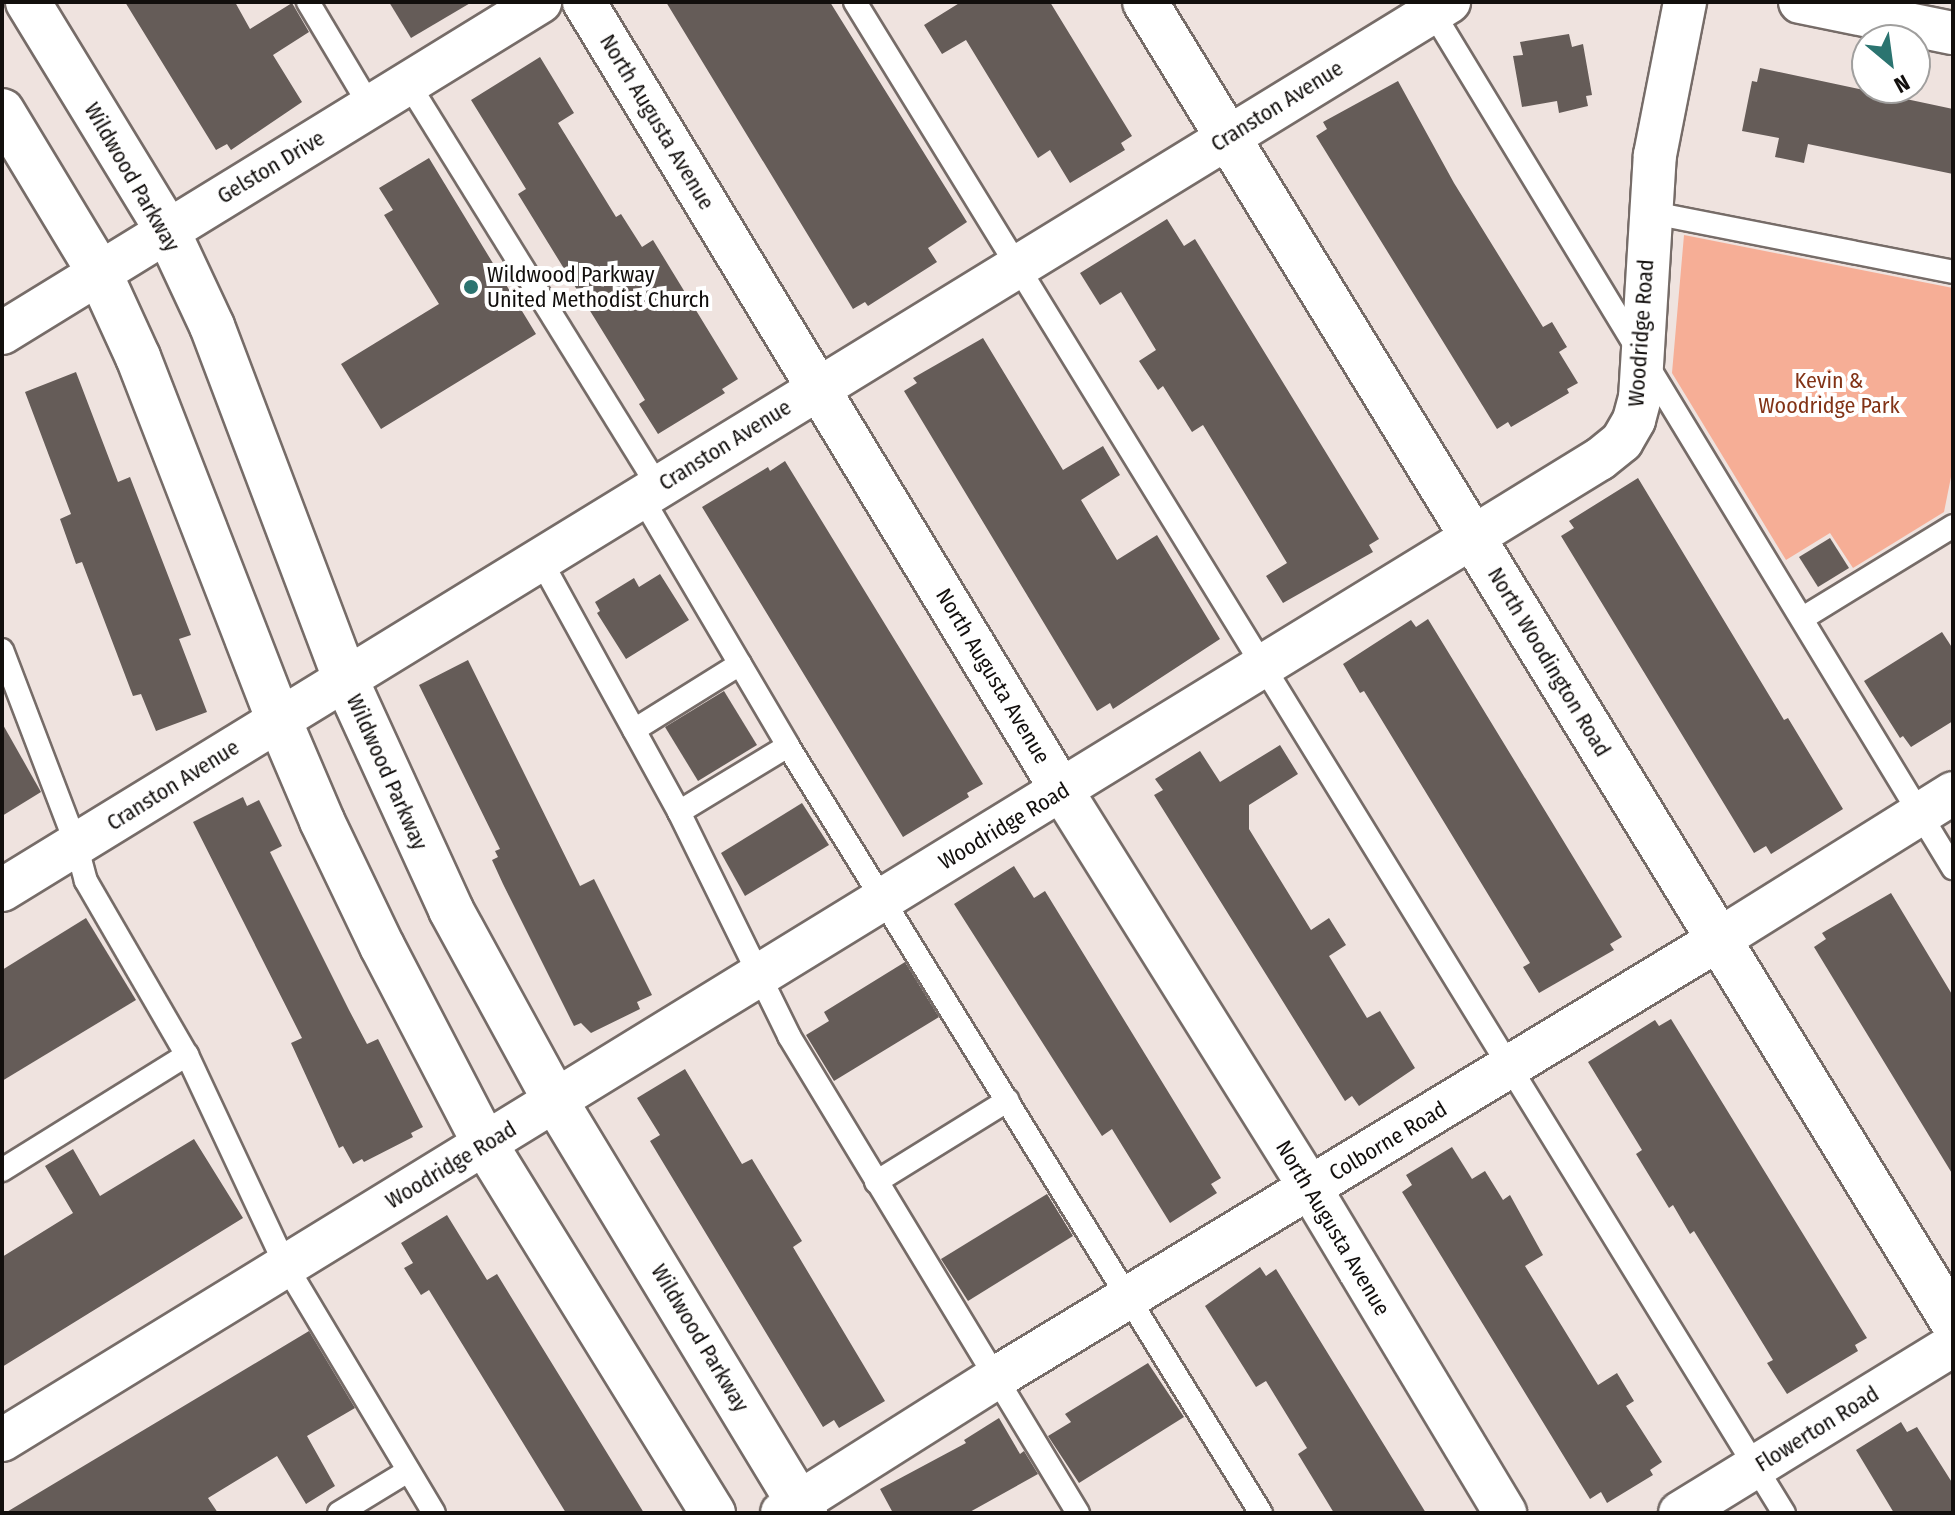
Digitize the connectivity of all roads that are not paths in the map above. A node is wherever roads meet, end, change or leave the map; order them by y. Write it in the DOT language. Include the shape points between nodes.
graph roads {
  1 [pos="28,2"];
  2 [pos="308,2"];
  3 [pos="540,2"];
  4 [pos="584,2"];
  5 [pos="855,2"];
  6 [pos="1145,2"];
  7 [pos="1685,2"];
  8 [pos="1800,2"];
  9 [pos="1435,5"];
  10 [pos="1953,33"];
  11 [pos="408,83"];
  12 [pos="370,106"];
  13 [pos="2,111"];
  14 [pos="1228,137"];
  15 [pos="1648,212"];
  16 [pos="167,230"];
  17 [pos="1020,265"];
  18 [pos="99,272"];
  19 [pos="1953,272"];
  20 [pos="2,333"];
  21 [pos="1641,352"];
  22 [pos="817,388"];
  23 [pos="650,491"];
  24 [pos="1953,526"];
  25 [pos="1474,538"];
  26 [pos="540,559"];
  27 [pos="1803,618"];
  28 [pos="2,650"];
  29 [pos="740,664"];
  30 [pos="1263,665"];
  31 [pos="345,678"];
  32 [pos="279,720"];
  33 [pos="634,730"];
  34 [pos="788,746"];
  35 [pos="1062,791"];
  36 [pos="1936,803"];
  37 [pos="679,812"];
  38 [pos="76,844"];
  39 [pos="1953,868"];
  40 [pos="2,890"];
  41 [pos="883,899"];
  42 [pos="1718,940"];
  43 [pos="760,974"];
  44 [pos="187,1055"];
  45 [pos="1510,1067"];
  46 [pos="1008,1100"];
  47 [pos="556,1102"];
  48 [pos="485,1144"];
  49 [pos="2,1170"];
  50 [pos="876,1182"];
  51 [pos="1310,1188"];
  52 [pos="285,1264"];
  53 [pos="1130,1296"];
  54 [pos="1953,1322"];
  55 [pos="1953,1345"];
  56 [pos="997,1377"];
  57 [pos="2,1440"];
  58 [pos="1756,1467"];
  59 [pos="408,1471"];
  60 [pos="796,1509"];
  61 [pos="1251,1509"];
  62 [pos="339,1513"];
  63 [pos="434,1513"];
  64 [pos="713,1513"];
  65 [pos="1078,1513"];
  66 [pos="1505,1513"];
  67 [pos="1680,1513"];
  68 [pos="1784,1513"];
  1 -- 16 [label="street, Wildwood Parkway"];
  2 -- 12 [label="lane"];
  3 -- 11 [label="street, Gelston Drive"];
  4 -- 22 [label="street, North Augusta Avenue"];
  5 -- 17 [label="lane"];
  6 -- 14 [label="street, North Woodington Road"];
  7 -- 15 [label="street, Woodridge Road"];
  8 -- 10 [label="street"];
  9 -- 14 [label="street, Cranston Avenue"];
  9 -- 21 [label="lane"];
  11 -- 12 [label="street, Gelston Drive"];
  11 -- 23 [label="lane"];
  12 -- 16 [label="street, Gelston Drive"];
  13 -- 18 [label="street"];
  14 -- 17 [label="street, Cranston Avenue"];
  14 -- 25 [label="street, North Woodington Road"];
  15 -- 19 [label="lane"];
  15 -- 21 [label="street, Woodridge Road"];
  16 -- 18 [label="street, Gelston Drive"];
  16 -- 31 [label="street, Wildwood Parkway" via="212,326"];
  17 -- 22 [label="street, Cranston Avenue"];
  17 -- 30 [label="lane"];
  18 -- 20 [label="street, Gelston Drive"];
  18 -- 32 [label="street" via="138,357"];
  21 -- 25 [label="street, Woodridge Road" via="1640,398 1622,441"];
  21 -- 27 [label="lane"];
  22 -- 23 [label="street, Cranston Avenue"];
  22 -- 35 [label="street, North Augusta Avenue"];
  23 -- 26 [label="street, Cranston Avenue"];
  23 -- 29 [label="lane"];
  24 -- 27 [label="lane"];
  25 -- 30 [label="street, Woodridge Road"];
  25 -- 42 [label="street, North Woodington Road"];
  26 -- 31 [label="street, Cranston Avenue"];
  26 -- 33 [label="lane"];
  27 -- 36 [label="lane"];
  28 -- 38 [label="lane"];
  29 -- 33 [label="lane"];
  29 -- 34 [label="lane"];
  30 -- 35 [label="street, Woodridge Road"];
  30 -- 45 [label="lane"];
  31 -- 32 [label="street, Cranston Avenue"];
  31 -- 47 [label="street, Wildwood Parkway" via="451,910"];
  32 -- 38 [label="street, Cranston Avenue"];
  32 -- 48 [label="street" via="382,946"];
  33 -- 37 [label="lane"];
  34 -- 37 [label="lane"];
  34 -- 41 [label="lane"];
  35 -- 41 [label="street, Woodridge Road"];
  35 -- 51 [label="street, North Augusta Avenue"];
  36 -- 39 [label="lane"];
  36 -- 42 [label="street, Colborne Road"];
  37 -- 43 [label="lane"];
  38 -- 40 [label="street, Cranston Avenue"];
  38 -- 44 [label="lane" via="86,881"];
  41 -- 43 [label="street, Woodridge Road"];
  41 -- 46 [label="lane"];
  42 -- 45 [label="street, Colborne Road"];
  42 -- 54 [label="street, North Woodington Road"];
  43 -- 47 [label="street, Woodridge Road"];
  43 -- 50 [label="lane" via="789,1036"];
  44 -- 49 [label="lane"];
  44 -- 52 [label="lane"];
  45 -- 51 [label="street, Colborne Road"];
  45 -- 58 [label="lane"];
  46 -- 50 [label="lane"];
  46 -- 53 [label="lane"];
  47 -- 48 [label="street, Woodridge Road"];
  47 -- 60 [label="street, Wildwood Parkway"];
  48 -- 52 [label="street, Woodridge Road"];
  48 -- 64 [label="street"];
  50 -- 56 [label="lane"];
  51 -- 53 [label="street, Colborne Road"];
  51 -- 66 [label="street, North Augusta Avenue"];
  52 -- 57 [label="street, Woodridge Road"];
  52 -- 59 [label="lane"];
  53 -- 56 [label="street, Colborne Road"];
  53 -- 61 [label="lane"];
  55 -- 58 [label="street, Flowerton Road"];
  56 -- 60 [label="street, Colborne Road"];
  56 -- 65 [label="lane"];
  58 -- 67 [label="street, Flowerton Road"];
  58 -- 68 [label="lane"];
  59 -- 62 [label="lane"];
  59 -- 63 [label="lane"];
}
